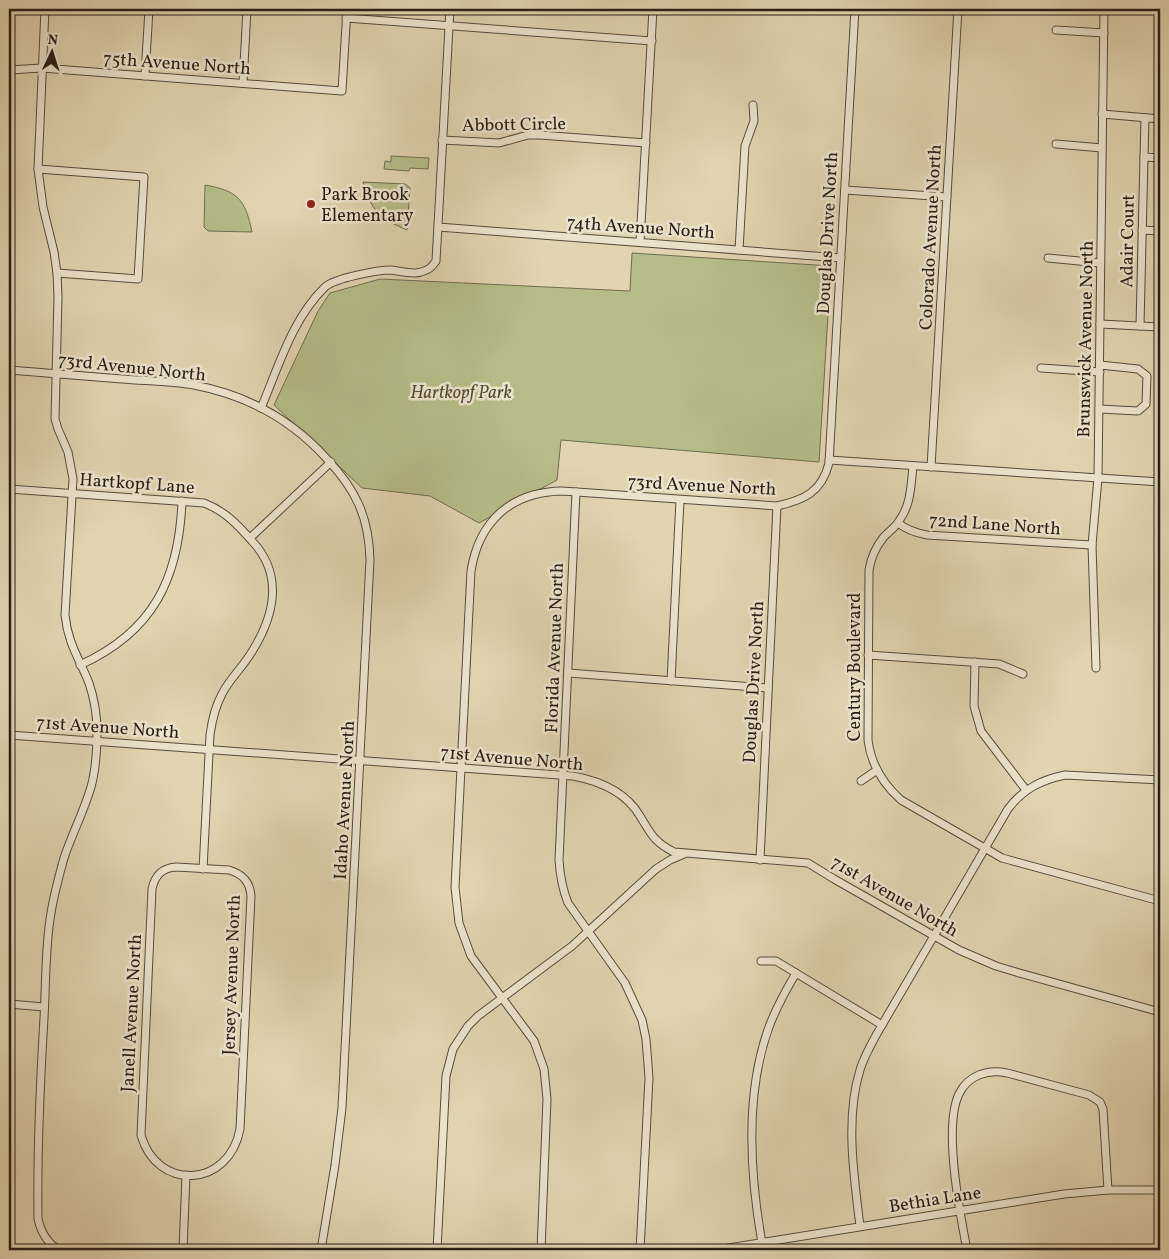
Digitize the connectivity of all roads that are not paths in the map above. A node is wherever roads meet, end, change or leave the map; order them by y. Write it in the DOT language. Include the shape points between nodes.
graph roads {
  1 [pos="45,9"];
  2 [pos="149,9"];
  3 [pos="247,9"];
  4 [pos="347,9"];
  5 [pos="450,9"];
  6 [pos="653,9"];
  7 [pos="855,9"];
  8 [pos="958,9"];
  9 [pos="1104,9"];
  10 [pos="346,18"];
  11 [pos="449,26"];
  12 [pos="1056,30"];
  13 [pos="1104,33"];
  14 [pos="652,41"];
  15 [pos="42,68"];
  16 [pos="9,70"];
  17 [pos="145,76"];
  18 [pos="243,83"];
  19 [pos="753,105"];
  20 [pos="1102,114"];
  21 [pos="1145,118"];
  22 [pos="1160,119"];
  23 [pos="442,140"];
  24 [pos="646,143"];
  25 [pos="1056,144"];
  26 [pos="1102,148"];
  27 [pos="1144,157"];
  28 [pos="1160,158"];
  29 [pos="38,169"];
  30 [pos="845,190"];
  31 [pos="947,197"];
  32 [pos="438,227"];
  33 [pos="1142,230"];
  34 [pos="1160,231"];
  35 [pos="640,242"];
  36 [pos="739,250"];
  37 [pos="841,258"];
  38 [pos="1048,258"];
  39 [pos="1100,263"];
  40 [pos="56,273"];
  41 [pos="1100,324"];
  42 [pos="1140,326"];
  43 [pos="1160,327"];
  44 [pos="1041,368"];
  45 [pos="1100,369"];
  46 [pos="9,370"];
  47 [pos="55,374"];
  48 [pos="249,402"];
  49 [pos="261,408"];
  50 [pos="1099,409"];
  51 [pos="829,460"];
  52 [pos="331,462"];
  53 [pos="913,466"];
  54 [pos="931,467"];
  55 [pos="1098,478"];
  56 [pos="1160,482"];
  57 [pos="9,489"];
  58 [pos="576,492"];
  59 [pos="72,493"];
  60 [pos="680,500"];
  61 [pos="182,502"];
  62 [pos="777,506"];
  63 [pos="898,523"];
  64 [pos="250,538"];
  65 [pos="1092,545"];
  66 [pos="868,655"];
  67 [pos="975,662"];
  68 [pos="80,666"];
  69 [pos="1096,668"];
  70 [pos="568,673"];
  71 [pos="1023,674"];
  72 [pos="671,681"];
  73 [pos="768,688"];
  74 [pos="9,735"];
  75 [pos="96,741"];
  76 [pos="209,750"];
  77 [pos="361,761"];
  78 [pos="462,768"];
  79 [pos="877,770"];
  80 [pos="564,776"];
  81 [pos="1160,780"];
  82 [pos="861,781"];
  83 [pos="1026,790"];
  84 [pos="984,848"];
  85 [pos="685,854"];
  86 [pos="760,860"];
  87 [pos="203,869"];
  88 [pos="1160,901"];
  89 [pos="588,932"];
  90 [pos="934,936"];
  91 [pos="761,961"];
  92 [pos="796,973"];
  93 [pos="501,999"];
  94 [pos="9,1004"];
  95 [pos="44,1007"];
  96 [pos="1160,1012"];
  97 [pos="882,1025"];
  98 [pos="186,1175"];
  99 [pos="1108,1190"];
  100 [pos="1160,1190"];
  101 [pos="960,1210"];
  102 [pos="860,1226"];
  103 [pos="762,1243"];
  104 [pos="59,1250"];
  105 [pos="183,1250"];
  106 [pos="322,1250"];
  107 [pos="437,1250"];
  108 [pos="540,1250"];
  109 [pos="640,1250"];
  110 [pos="716,1250"];
  111 [pos="967,1250"];
  1 -- 15 [label="street"];
  2 -- 17 [label="street"];
  3 -- 18 [label="street"];
  4 -- 10 [label="street"];
  5 -- 11 [label="street"];
  6 -- 14 [label="street"];
  7 -- 30 [label="street, Douglas Drive North"];
  8 -- 31 [label="street, Colorado Avenue North"];
  9 -- 13 [label="street, Brunswick Avenue North"];
  10 -- 11 [label="street"];
  10 -- 18 [label="street, 75th Avenue North" via="342,91"];
  11 -- 14 [label="street"];
  11 -- 23 [label="street"];
  12 -- 13 [label="street"];
  13 -- 20 [label="street, Brunswick Avenue North"];
  14 -- 24 [label="street"];
  15 -- 16 [label="street, 75th Avenue North"];
  15 -- 17 [label="street, 75th Avenue North"];
  15 -- 29 [label="street"];
  17 -- 18 [label="street, 75th Avenue North"];
  19 -- 36 [label="street" via="754,120 745,146"];
  20 -- 21 [label="street"];
  20 -- 26 [label="street, Brunswick Avenue North"];
  21 -- 22 [label="street"];
  21 -- 27 [label="street"];
  23 -- 24 [label="street, Abbott Circle" via="500,143 540,135"];
  23 -- 32 [label="street"];
  24 -- 35 [label="street"];
  25 -- 26 [label="street"];
  26 -- 39 [label="street, Brunswick Avenue North"];
  27 -- 28 [label="street"];
  27 -- 33 [label="street, Adair Court"];
  29 -- 40 [label="street"];
  29 -- 40 [label="street" via="144,177 138,279"];
  30 -- 31 [label="street"];
  30 -- 37 [label="street, Douglas Drive North"];
  31 -- 54 [label="street, Colorado Avenue North"];
  32 -- 35 [label="street, 74th Avenue North"];
  32 -- 49 [label="street" via="436,261 431,268 419,273 376,271 327,286 299,320"];
  33 -- 34 [label="street"];
  33 -- 42 [label="street, Adair Court"];
  35 -- 36 [label="street, 74th Avenue North"];
  36 -- 37 [label="street, 74th Avenue North"];
  37 -- 51 [label="street, Douglas Drive North"];
  38 -- 39 [label="street"];
  39 -- 41 [label="street, Brunswick Avenue North"];
  40 -- 47 [label="street"];
  41 -- 42 [label="street"];
  41 -- 45 [label="street, Brunswick Avenue North"];
  42 -- 43 [label="street"];
  44 -- 45 [label="street"];
  45 -- 50 [label="street, Brunswick Avenue North"];
  45 -- 50 [label="street" via="1138,369 1147,376 1147,388 1146,404 1138,411"];
  46 -- 47 [label="street, 73rd Avenue North"];
  47 -- 48 [label="street, 73rd Avenue North" via="193,385"];
  47 -- 59 [label="street" via="55,419 72,465"];
  48 -- 49 [label="street, Idaho Avenue North"];
  49 -- 52 [label="street, Idaho Avenue North" via="297,430"];
  50 -- 55 [label="street, Brunswick Avenue North"];
  51 -- 53 [label="street"];
  51 -- 62 [label="street, 73rd Avenue North" via="826,474 813,491"];
  52 -- 64 [label="street"];
  52 -- 77 [label="street, Idaho Avenue North" via="359,502 370,540"];
  53 -- 54 [label="street"];
  53 -- 63 [label="street, Century Boulevard" via="909,502"];
  54 -- 55 [label="street"];
  55 -- 56 [label="street"];
  55 -- 65 [label="street, Brunswick Avenue North"];
  57 -- 59 [label="street, Hartkopf Lane"];
  58 -- 60 [label="street, 73rd Avenue North"];
  58 -- 70 [label="street, Florida Avenue North"];
  58 -- 78 [label="street, 73rd Avenue North" via="533,494 506,507 478,542 471,571"];
  59 -- 61 [label="street, Hartkopf Lane"];
  59 -- 68 [label="street" via="66,615 67,630"];
  60 -- 62 [label="street, 73rd Avenue North"];
  60 -- 72 [label="street"];
  61 -- 64 [label="street, Hartkopf Lane" via="214,507"];
  61 -- 68 [label="street" via="173,568 153,607 108,652"];
  62 -- 73 [label="street, Douglas Drive North"];
  63 -- 65 [label="street, 72nd Lane North" via="927,535"];
  63 -- 66 [label="street, Century Boulevard" via="882,539 871,559"];
  64 -- 76 [label="street" via="270,569 272,596 268,615 253,650 216,706"];
  65 -- 69 [label="street, Brunswick Avenue North"];
  66 -- 67 [label="street"];
  66 -- 79 [label="street, Century Boulevard" via="868,740"];
  67 -- 71 [label="street" via="999,664"];
  67 -- 83 [label="street" via="974,706 981,731"];
  68 -- 75 [label="street" via="93,697"];
  70 -- 72 [label="street"];
  70 -- 80 [label="street, Florida Avenue North"];
  72 -- 73 [label="street"];
  73 -- 86 [label="street, Douglas Drive North"];
  74 -- 75 [label="street, 71st Avenue North"];
  75 -- 76 [label="street, 71st Avenue North"];
  75 -- 95 [label="street" via="91,787 64,857 50,916"];
  76 -- 77 [label="street, 71st Avenue North"];
  76 -- 87 [label="street"];
  77 -- 78 [label="street, 71st Avenue North"];
  77 -- 106 [label="street, Idaho Avenue North" via="342,1108"];
  78 -- 80 [label="street, 71st Avenue North"];
  78 -- 93 [label="street, 73rd Avenue North" via="455,887 459,923 471,956"];
  79 -- 82 [label="street"];
  79 -- 84 [label="street, Century Boulevard" via="901,800"];
  80 -- 85 [label="street, 71st Avenue North" via="588,779 617,792 640,815 654,839 663,847"];
  80 -- 89 [label="street, Florida Avenue North" via="559,860 562,889"];
  81 -- 83 [label="street" via="1065,775"];
  83 -- 84 [label="street" via="1008,808"];
  84 -- 88 [label="street, Century Boulevard" via="1014,862"];
  84 -- 90 [label="street"];
  85 -- 86 [label="street, 71st Avenue North"];
  85 -- 89 [label="street" via="656,869"];
  86 -- 90 [label="street, 71st Avenue North" via="808,863"];
  87 -- 98 [label="street, Janell Avenue North" via="169,868 157,876 152,889 141,1135 144,1146 156,1163 164,1169"];
  87 -- 98 [label="street, Jersey Avenue North" via="236,872 250,888 240,1129 234,1149 220,1166 204,1174"];
  89 -- 93 [label="street"];
  89 -- 109 [label="street, Florida Avenue North" via="625,983 642,1020 646,1039 649,1078"];
  90 -- 96 [label="street, 71st Avenue North" via="996,966"];
  90 -- 97 [label="street"];
  91 -- 92 [label="street" via="776,961"];
  92 -- 97 [label="street"];
  92 -- 103 [label="street" via="768,1028 756,1075 752,1144"];
  93 -- 107 [label="street" via="468,1026 453,1049 449,1062"];
  93 -- 108 [label="street" via="534,1041 544,1069 547,1098"];
  94 -- 95 [label="street"];
  95 -- 104 [label="street" via="38,1219 50,1244"];
  97 -- 102 [label="street" via="867,1052 856,1088 852,1134"];
  98 -- 105 [label="street"];
  99 -- 100 [label="street, Bethia Lane"];
  99 -- 101 [label="street, Bethia Lane"];
  99 -- 101 [label="street" via="1104,1116 1100,1102 1089,1095 998,1071 978,1074 964,1086 954,1111 953,1141"];
  101 -- 102 [label="street, Bethia Lane"];
  101 -- 111 [label="street"];
  102 -- 103 [label="street, Bethia Lane"];
  103 -- 110 [label="street, Bethia Lane"];
}
